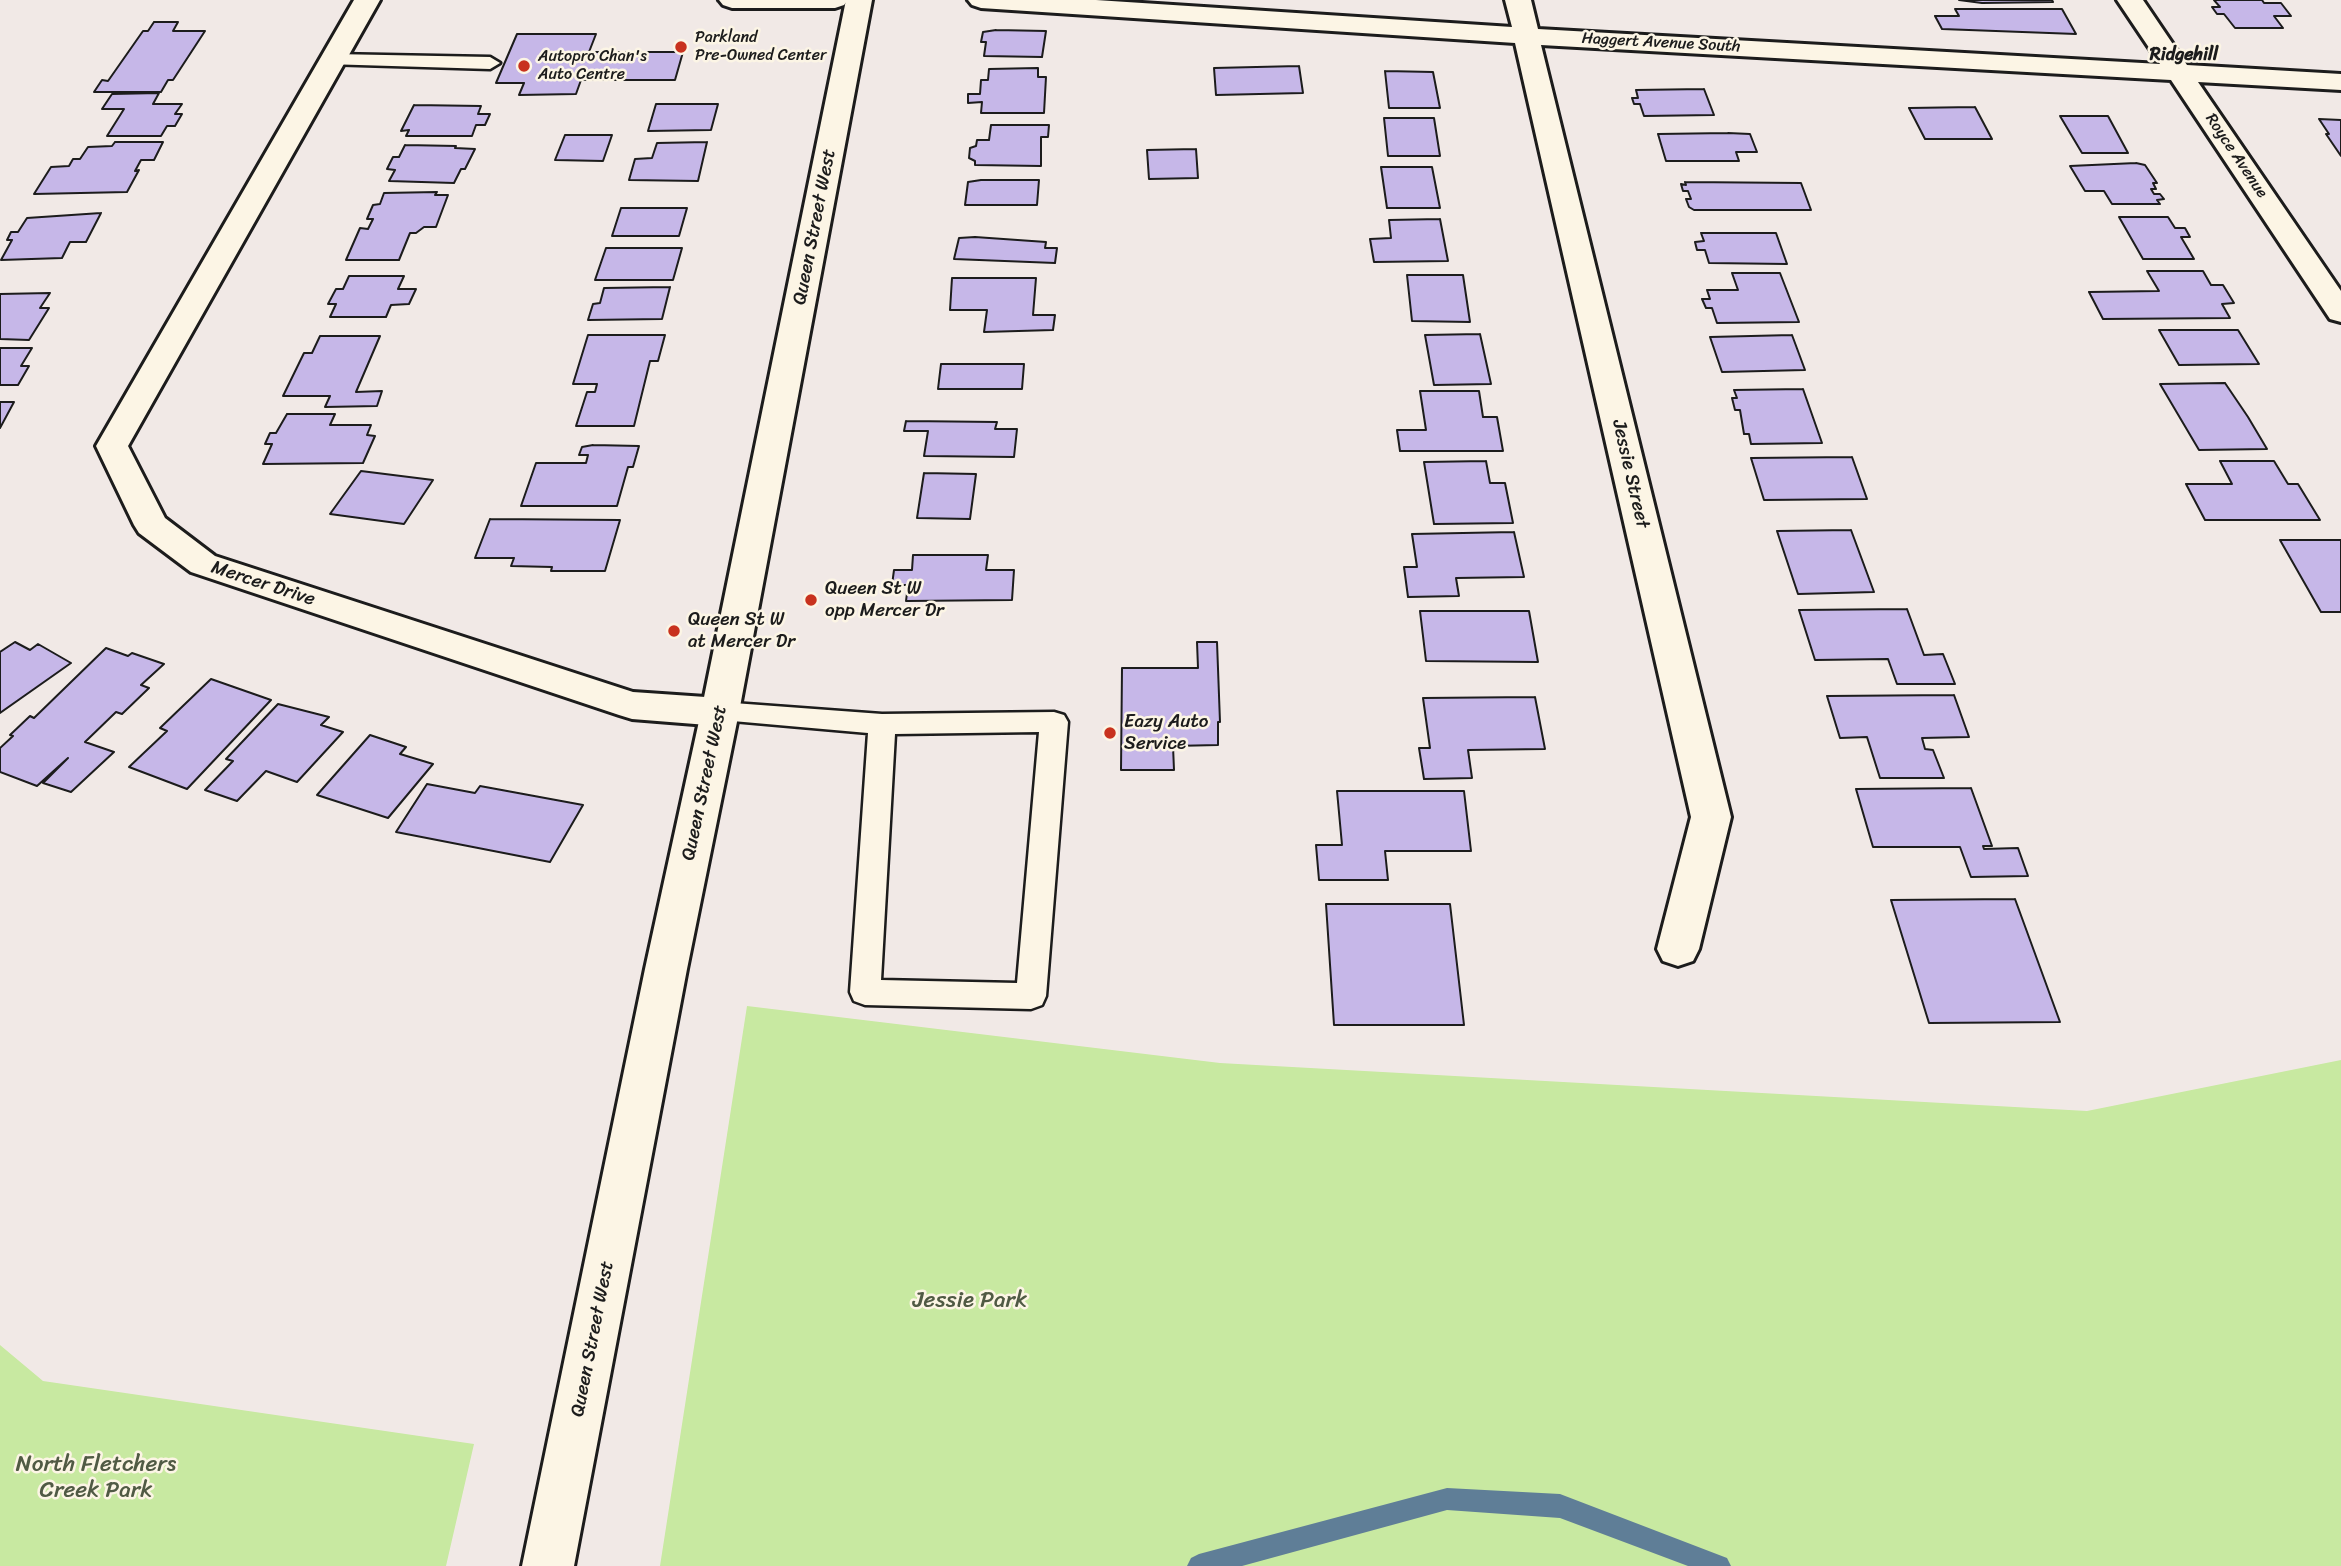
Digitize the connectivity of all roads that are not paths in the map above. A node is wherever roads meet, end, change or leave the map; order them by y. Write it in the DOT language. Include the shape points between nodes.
graph roads {
  1 [pos="367,0"];
  2 [pos="732,0"];
  3 [pos="835,0"];
  4 [pos="859,0"];
  5 [pos="981,0"];
  6 [pos="1518,0"];
  7 [pos="2130,0"];
  8 [pos="1527,36"];
  9 [pos="333,60"];
  10 [pos="490,63"];
  11 [pos="2179,72"];
  12 [pos="2341,82"];
  13 [pos="2341,313"];
  14 [pos="720,712"];
  15 [pos="882,724"];
  16 [pos="1678,949"];
  17 [pos="548,1566"];
  1 -- 9 [label="street, Mercer Drive"];
  2 -- 3 [label="street"];
  4 -- 14 [label="street, Queen Street West"];
  5 -- 8 [label="street, Haggert Avenue South"];
  6 -- 8 [label="street, Jessie Street"];
  7 -- 11 [label="street, Royce Avenue"];
  8 -- 11 [label="street, Haggert Avenue South"];
  8 -- 16 [label="street, Jessie Street" via="1711,817"];
  9 -- 10 [label="lane"];
  9 -- 14 [label="street, Mercer Drive" via="112,446 151,525 203,564 632,705"];
  11 -- 12 [label="street, Haggert Avenue South"];
  11 -- 13 [label="street, Royce Avenue"];
  14 -- 15 [label="lane"];
  14 -- 17 [label="street, Queen Street West"];
  15 -- 15 [label="lane" via="1054,722 1031,996 865,992"];
}
